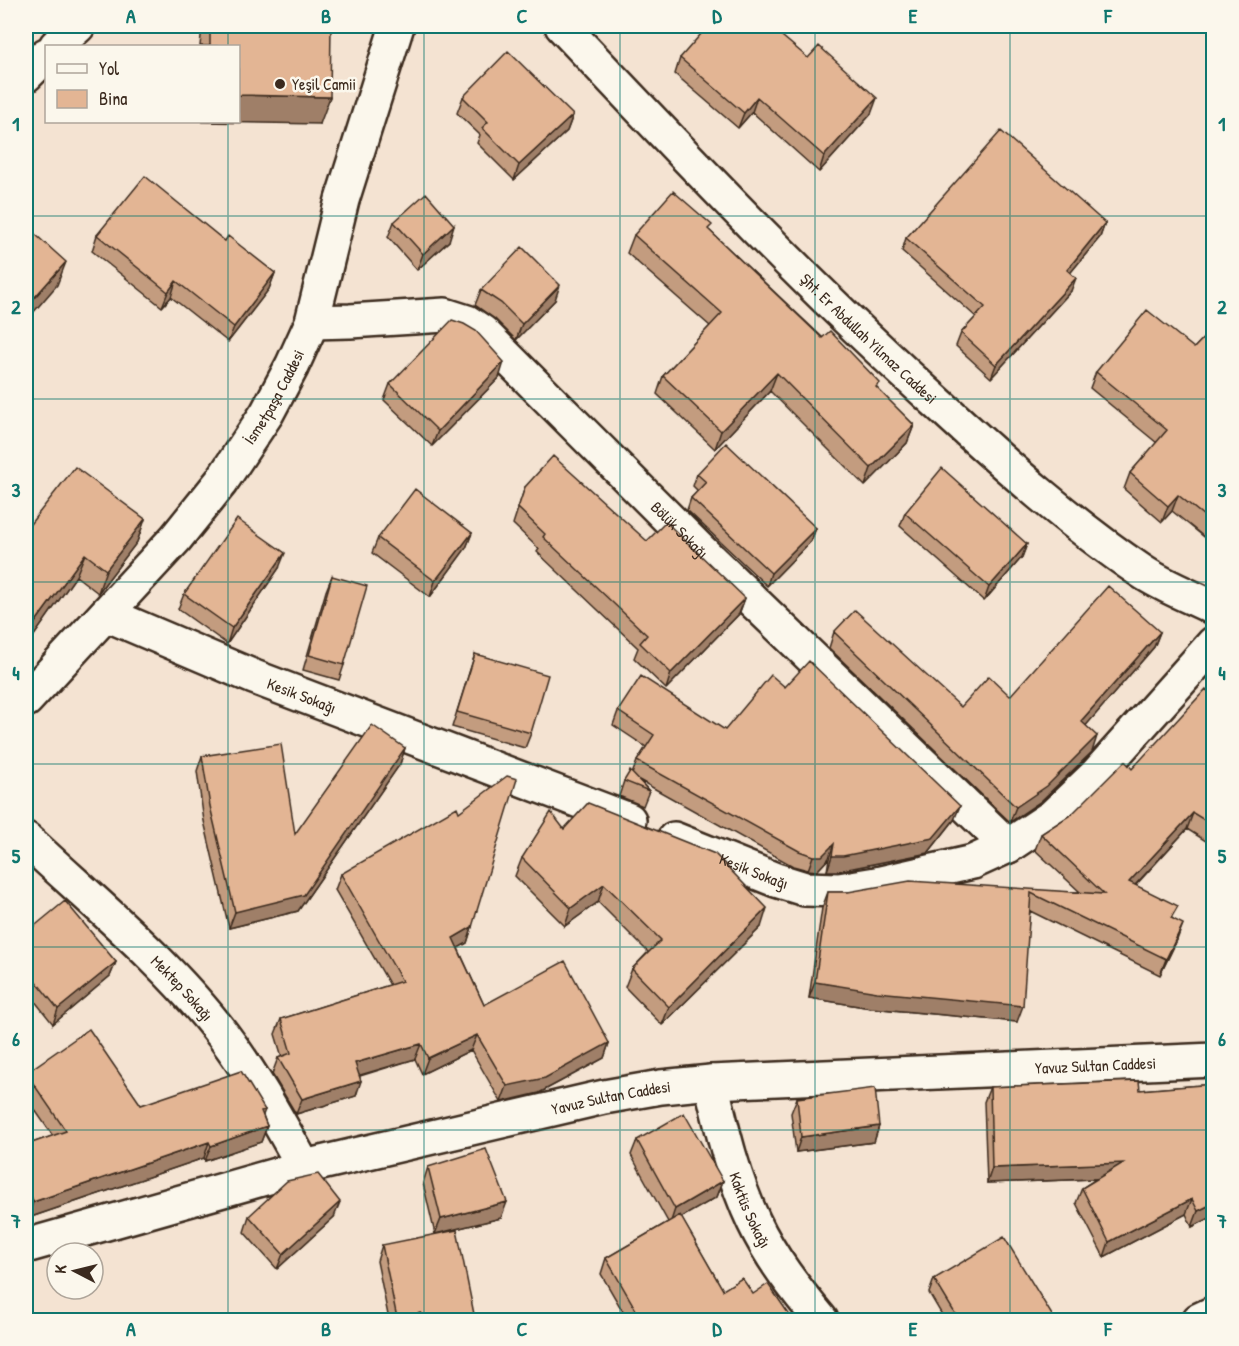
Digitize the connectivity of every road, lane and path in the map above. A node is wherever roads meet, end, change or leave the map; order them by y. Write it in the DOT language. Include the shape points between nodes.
graph roads {
  1 [pos="78,26"];
  2 [pos="397,26"];
  3 [pos="562,26"];
  4 [pos="57,45"];
  5 [pos="45,56"];
  6 [pos="26,75"];
  7 [pos="312,322"];
  8 [pos="1214,608"];
  9 [pos="106,614"];
  10 [pos="1214,643"];
  11 [pos="26,700"];
  12 [pos="26,839"];
  13 [pos="1008,846"];
  14 [pos="1214,1060"];
  15 [pos="711,1082"];
  16 [pos="304,1167"];
  17 [pos="26,1246"];
  18 [pos="1214,1313"];
  19 [pos="821,1320"];
  20 [pos="1199,1320"];
  1 -- 4 [label="street"];
  2 -- 7 [label="street, İsmetpaşa Caddesi" via="342,200"];
  3 -- 8 [label="street, Şht. Er Abdullah Yilmaz Caddesi" via="782,255 970,433 1143,572"];
  5 -- 6 [label="street"];
  7 -- 9 [label="street, İsmetpaşa Caddesi" via="267,413 221,482"];
  7 -- 13 [label="street, Bölük Sokağı" via="445,315 482,332 699,549"];
  9 -- 11 [label="street, İsmetpaşa Caddesi"];
  9 -- 13 [label="street, Kesik Sokağı" via="264,681 805,889 839,890 886,882 973,862"];
  10 -- 13 [label="street, Kesik Sokağı" via="1095,776 1053,816"];
  12 -- 16 [label="street, Mektep Sokağı" via="162,967 223,1035"];
  14 -- 15 [label="street, Yavuz Sultan Caddesi"];
  15 -- 16 [label="street, Yavuz Sultan Caddesi" via="603,1097"];
  15 -- 19 [label="street, Kaktüs Sokağı" via="740,1190 754,1223 778,1264"];
  16 -- 17 [label="street, Yavuz Sultan Caddesi"];
  18 -- 20 [label="street"];
}
